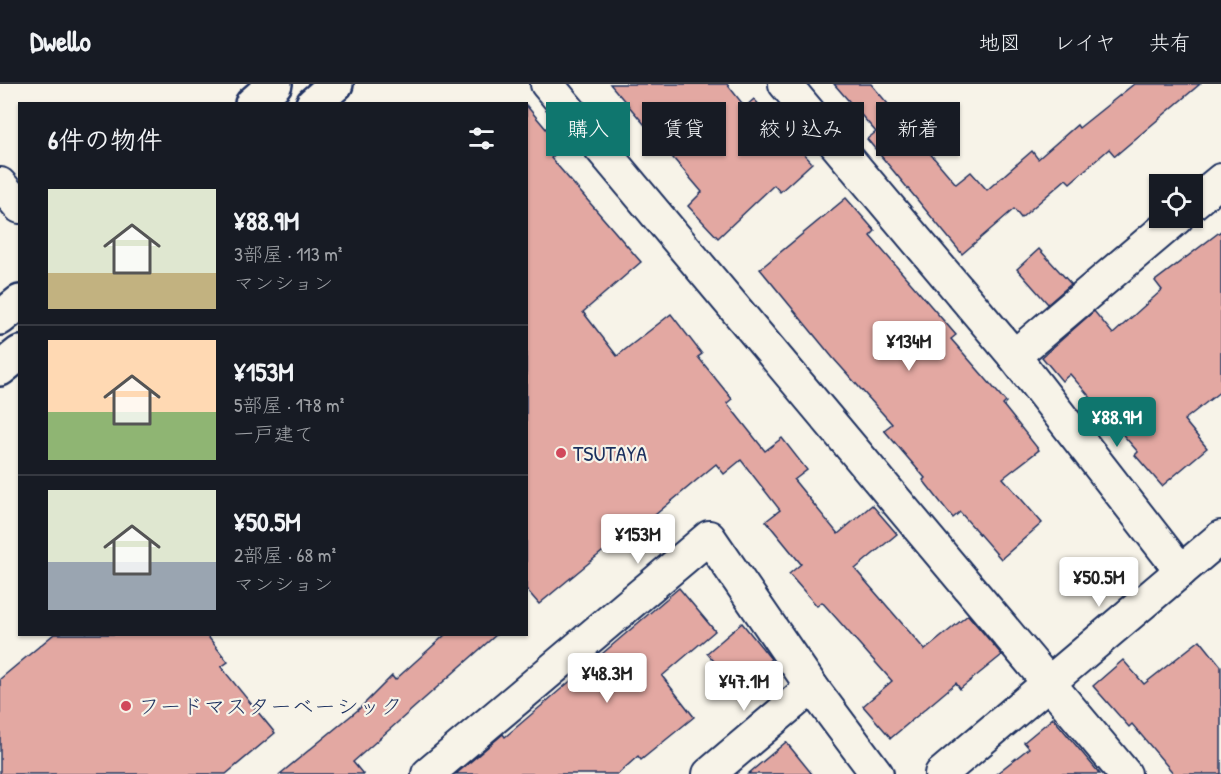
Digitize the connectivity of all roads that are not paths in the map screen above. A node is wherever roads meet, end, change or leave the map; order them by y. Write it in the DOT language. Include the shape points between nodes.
graph roads {
  1 [pos="275,84"];
  2 [pos="336,84"];
  3 [pos="548,84"];
  4 [pos="784,84"];
  5 [pos="254,102"];
  6 [pos="315,102"];
  7 [pos="1221,180"];
  8 [pos="0,184"];
  9 [pos="1203,195"];
  10 [pos="18,205"];
  11 [pos="1164,228"];
  12 [pos="18,304"];
  13 [pos="0,318"];
  14 [pos="18,355"];
  15 [pos="1014,356"];
  16 [pos="0,369"];
  17 [pos="1221,537"];
  18 [pos="1181,571"];
  19 [pos="1050,684"];
  20 [pos="812,687"];
  21 [pos="428,774"];
  22 [pos="709,774"];
  23 [pos="877,774"];
  24 [pos="941,774"];
  25 [pos="1125,774"];
  1 -- 5 [label="street"];
  2 -- 6 [label="street"];
  3 -- 19 [label="street"];
  4 -- 15 [label="street"];
  7 -- 9 [label="street"];
  8 -- 10 [label="street"];
  11 -- 15 [label="street"];
  12 -- 13 [label="street"];
  14 -- 16 [label="street"];
  15 -- 18 [label="street"];
  17 -- 18 [label="street"];
  18 -- 19 [label="street"];
  19 -- 24 [label="street"];
  19 -- 25 [label="street"];
  20 -- 21 [label="street" via="709,537"];
  20 -- 22 [label="street"];
  20 -- 23 [label="street"];
}
